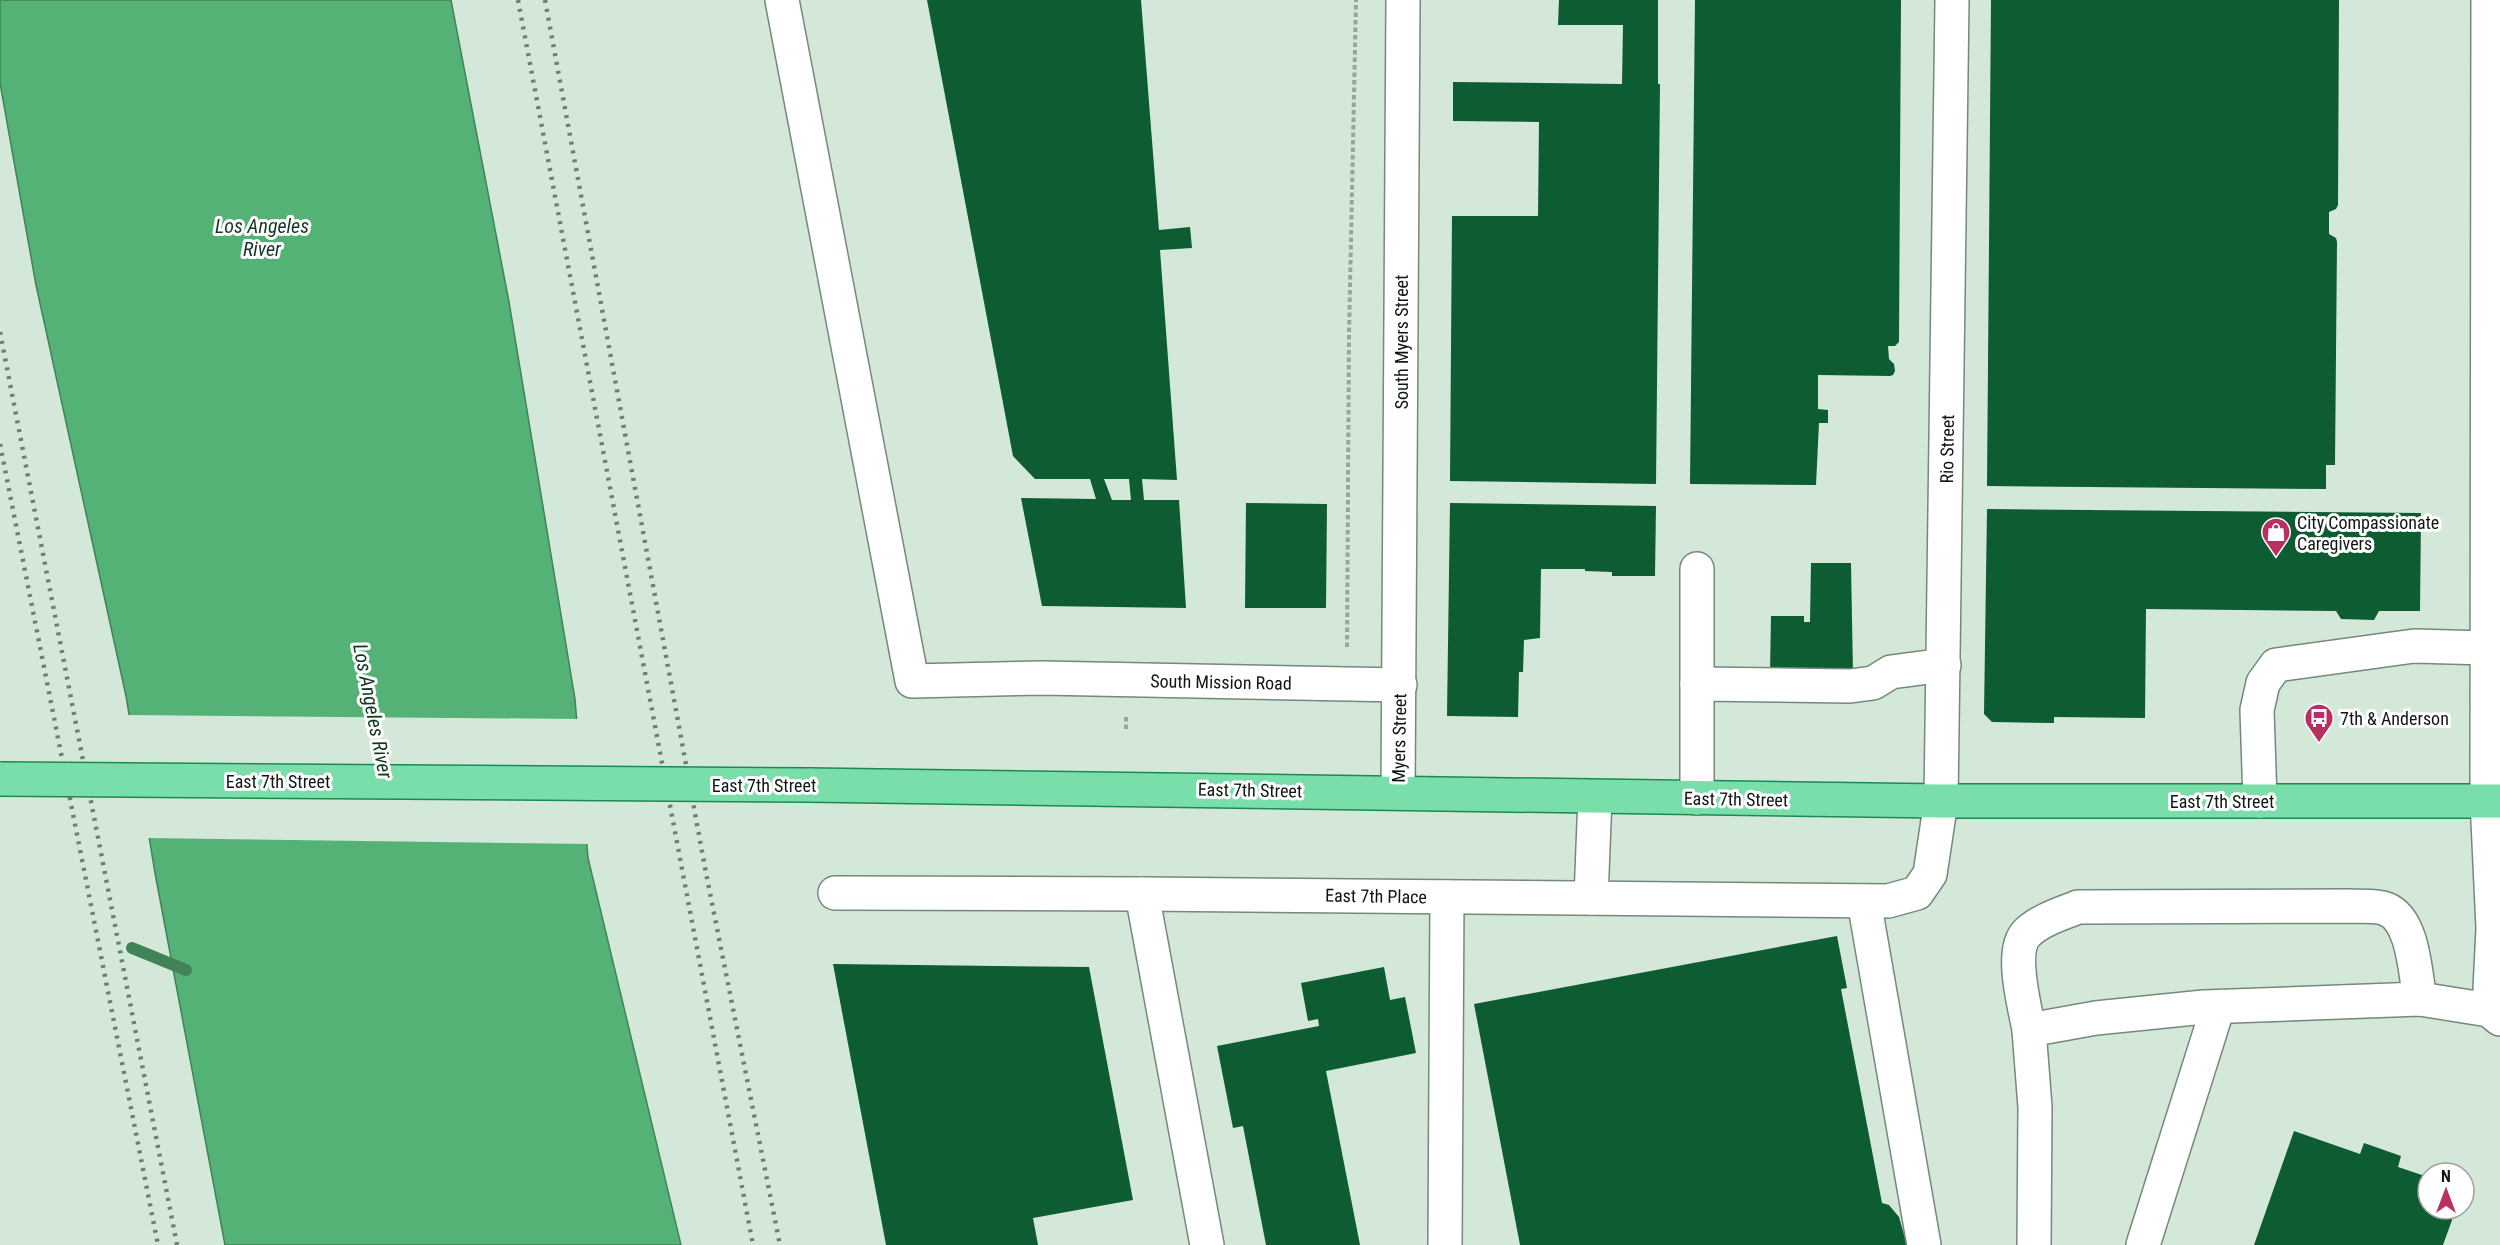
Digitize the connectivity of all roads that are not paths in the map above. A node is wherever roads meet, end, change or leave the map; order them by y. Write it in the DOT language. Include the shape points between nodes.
graph roads {
  1 [pos="782,0"];
  2 [pos="1403,0"];
  3 [pos="1952,0"];
  4 [pos="2488,0"];
  5 [pos="1697,569"];
  6 [pos="2487,648"];
  7 [pos="1944,664"];
  8 [pos="1697,684"];
  9 [pos="1400,685"];
  10 [pos="0,779"];
  11 [pos="1398,792"];
  12 [pos="1595,797"];
  13 [pos="1697,798"];
  14 [pos="1941,801"];
  15 [pos="2260,801"];
  16 [pos="2494,801"];
  17 [pos="835,893"];
  18 [pos="1917,893"];
  19 [pos="1142,894"];
  20 [pos="1447,897"];
  21 [pos="1591,898"];
  22 [pos="2496,898"];
  23 [pos="1864,901"];
  24 [pos="2420,999"];
  25 [pos="2218,1007"];
  26 [pos="2494,1015"];
  27 [pos="2029,1030"];
  28 [pos="1207,1245"];
  29 [pos="1446,1245"];
  30 [pos="1924,1245"];
  31 [pos="2034,1245"];
  32 [pos="2143,1245"];
  1 -- 9 [label="street, South Mission Road" via="912,681 1042,678"];
  2 -- 9 [label="street, South Myers Street"];
  3 -- 7 [label="street, Rio Street"];
  4 -- 6 [label="street"];
  5 -- 8 [label="street"];
  6 -- 15 [label="street" via="2414,646 2276,665 2264,683 2257,710"];
  6 -- 16 [label="street"];
  7 -- 8 [label="street" via="1891,672 1873,683 1850,686"];
  7 -- 14 [label="street, Rio Street"];
  8 -- 13 [label="street"];
  9 -- 11 [label="street, Myers Street"];
  10 -- 11 [label="main road, East 7th Street, bridge"];
  11 -- 12 [label="main road, East 7th Street"];
  12 -- 13 [label="main road, East 7th Street"];
  12 -- 21 [label="street"];
  13 -- 14 [label="main road, East 7th Street"];
  14 -- 15 [label="main road, East 7th Street"];
  14 -- 18 [label="street, Rio Street" via="1929,874"];
  15 -- 16 [label="main road, East 7th Street"];
  16 -- 22 [label="street"];
  17 -- 19 [label="street, East 7th Place"];
  18 -- 23 [label="street, East 7th Place" via="1888,901"];
  19 -- 20 [label="street, East 7th Place"];
  19 -- 28 [label="street"];
  20 -- 21 [label="street, East 7th Place"];
  20 -- 29 [label="street"];
  21 -- 23 [label="street, East 7th Place"];
  22 -- 26 [label="street"];
  23 -- 30 [label="street"];
  24 -- 25 [label="street"];
  24 -- 26 [label="street"];
  24 -- 27 [label="street" via="2409,939 2400,918 2386,909 2078,907 2025,934 2017,954"];
  25 -- 27 [label="street" via="2097,1018"];
  25 -- 32 [label="street"];
  27 -- 31 [label="street" via="2035,1107"];
}
